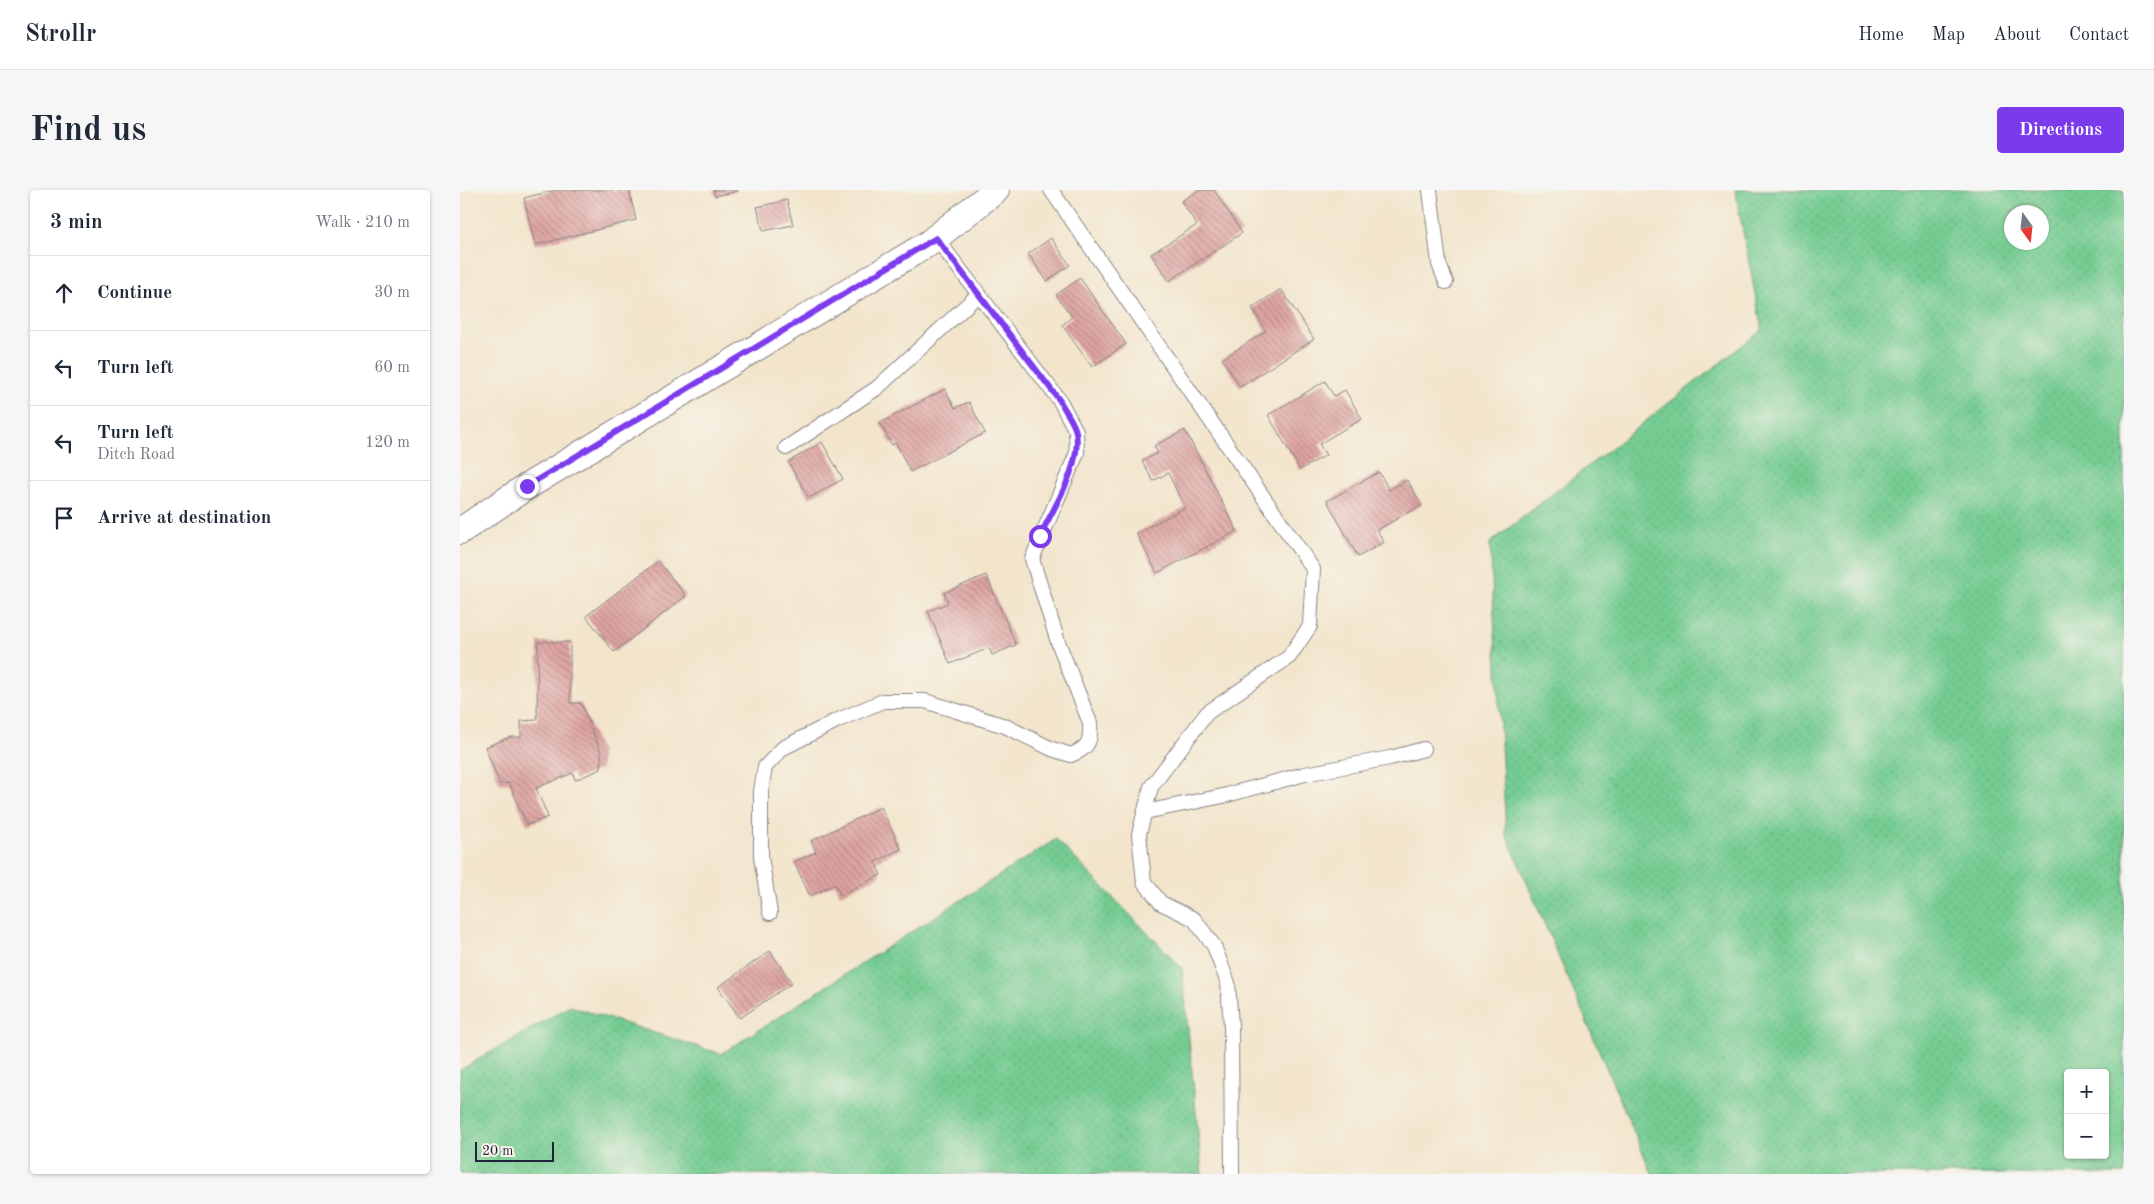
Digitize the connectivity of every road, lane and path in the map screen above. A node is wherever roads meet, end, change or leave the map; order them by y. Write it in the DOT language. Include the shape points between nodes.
graph roads {
  1 [pos="996,190"];
  2 [pos="1051,190"];
  3 [pos="1430,190"];
  4 [pos="936,238"];
  5 [pos="1446,282"];
  6 [pos="979,294"];
  7 [pos="786,448"];
  8 [pos="460,531"];
  9 [pos="1424,749"];
  10 [pos="1145,812"];
  11 [pos="770,913"];
  12 [pos="1232,1174"];
  1 -- 4 [label="street"];
  2 -- 10 [label="lane" via="1313,568 1310,626 1305,634 1289,656 1207,713 1152,787"];
  3 -- 5 [label="lane" via="1439,264"];
  4 -- 6 [label="lane"];
  4 -- 8 [label="street" via="523,489"];
  6 -- 7 [label="lane" via="877,388"];
  6 -- 11 [label="lane" via="1060,401 1076,431 1078,453 1032,559 1058,642 1090,722 1091,737 1083,750 1071,755 1005,726 925,701 883,701 783,748 765,767 761,791 761,857"];
  9 -- 10 [label="lane"];
  10 -- 12 [label="lane" via="1139,834 1144,882 1162,903 1194,919 1214,946 1228,983"];
}
